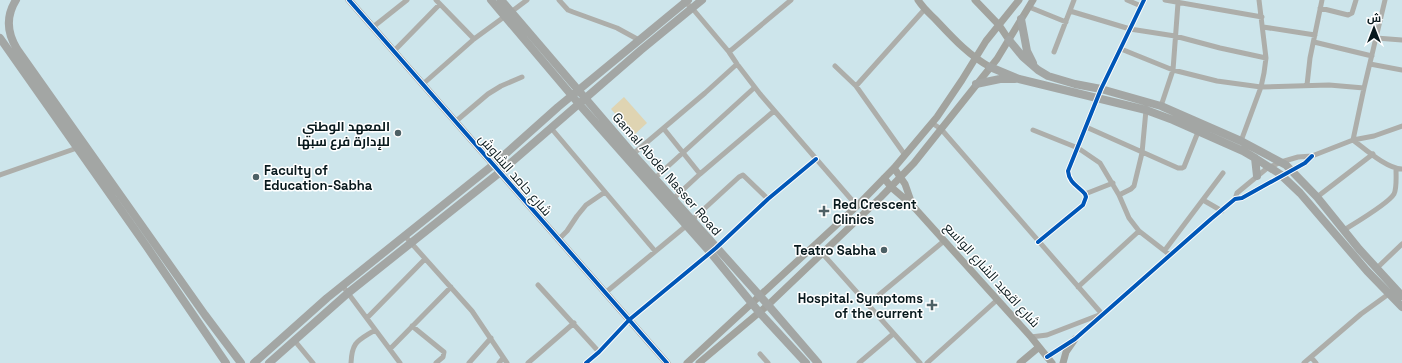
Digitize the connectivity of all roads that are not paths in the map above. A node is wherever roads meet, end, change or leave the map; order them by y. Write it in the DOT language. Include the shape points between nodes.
graph roads {
  1 [pos="16,0"];
  2 [pos="349,0"];
  3 [pos="407,0"];
  4 [pos="491,0"];
  5 [pos="501,0"];
  6 [pos="528,0"];
  7 [pos="559,0"];
  8 [pos="702,0"];
  9 [pos="791,0"];
  10 [pos="918,0"];
  11 [pos="975,0"];
  12 [pos="1019,0"];
  13 [pos="1033,0"];
  14 [pos="1074,0"];
  15 [pos="1127,0"];
  16 [pos="1144,0"];
  17 [pos="1165,0"];
  18 [pos="1260,0"];
  19 [pos="1322,0"];
  20 [pos="1356,0"];
  21 [pos="1385,0"];
  22 [pos="685,1"];
  23 [pos="438,2"];
  24 [pos="1178,3"];
  25 [pos="1194,3"];
  26 [pos="1141,6"];
  27 [pos="1029,7"];
  28 [pos="692,8"];
  29 [pos="1320,8"];
  30 [pos="924,10"];
  31 [pos="1070,11"];
  32 [pos="507,14"];
  33 [pos="1262,17"];
  34 [pos="1021,19"];
  35 [pos="1066,22"];
  36 [pos="999,26"];
  37 [pos="373,27"];
  38 [pos="1263,27"];
  39 [pos="1130,29"];
  40 [pos="1315,34"];
  41 [pos="1175,36"];
  42 [pos="0,38"];
  43 [pos="474,38"];
  44 [pos="1376,38"];
  45 [pos="639,40"];
  46 [pos="1009,40"];
  47 [pos="1402,40"];
  48 [pos="1314,42"];
  49 [pos="1121,49"];
  50 [pos="394,51"];
  51 [pos="729,52"];
  52 [pos="1054,52"];
  53 [pos="1372,56"];
  54 [pos="976,58"];
  55 [pos="1266,58"];
  56 [pos="737,64"];
  57 [pos="1370,64"];
  58 [pos="835,66"];
  59 [pos="990,67"];
  60 [pos="1038,70"];
  61 [pos="1173,70"];
  62 [pos="1402,70"];
  63 [pos="522,77"];
  64 [pos="1018,79"];
  65 [pos="423,84"];
  66 [pos="976,84"];
  67 [pos="1307,85"];
  68 [pos="856,86"];
  69 [pos="1261,87"];
  70 [pos="754,88"];
  71 [pos="1364,88"];
  72 [pos="1101,89"];
  73 [pos="575,93"];
  74 [pos="585,98"];
  75 [pos="1097,98"];
  76 [pos="578,104"];
  77 [pos="1161,106"];
  78 [pos="1146,110"];
  79 [pos="774,111"];
  80 [pos="456,122"];
  81 [pos="932,123"];
  82 [pos="1402,126"];
  83 [pos="1086,127"];
  84 [pos="552,128"];
  85 [pos="664,129"];
  86 [pos="941,130"];
  87 [pos="1033,130"];
  88 [pos="1198,132"];
  89 [pos="1353,140"];
  90 [pos="1241,141"];
  91 [pos="77,148"];
  92 [pos="1078,148"];
  93 [pos="683,152"];
  94 [pos="1142,153"];
  95 [pos="633,154"];
  96 [pos="1373,154"];
  97 [pos="905,155"];
  98 [pos="1312,156"];
  99 [pos="1255,158"];
  100 [pos="816,159"];
  101 [pos="1281,162"];
  102 [pos="493,165"];
  103 [pos="1269,167"];
  104 [pos="894,168"];
  105 [pos="1399,169"];
  106 [pos="1292,170"];
  107 [pos="499,172"];
  108 [pos="1223,173"];
  109 [pos="700,174"];
  110 [pos="0,175"];
  111 [pos="1257,176"];
  112 [pos="1282,176"];
  113 [pos="901,177"];
  114 [pos="884,178"];
  115 [pos="654,179"];
  116 [pos="1113,183"];
  117 [pos="892,187"];
  118 [pos="605,192"];
  119 [pos="1085,194"];
  120 [pos="1119,195"];
  121 [pos="1317,197"];
  122 [pos="673,199"];
  123 [pos="768,199"];
  124 [pos="1236,199"];
  125 [pos="1203,200"];
  126 [pos="912,205"];
  127 [pos="857,206"];
  128 [pos="1222,211"];
  129 [pos="689,223"];
  130 [pos="1344,230"];
  131 [pos="1140,231"];
  132 [pos="404,235"];
  133 [pos="558,240"];
  134 [pos="944,241"];
  135 [pos="411,242"];
  136 [pos="1038,242"];
  137 [pos="1402,244"];
  138 [pos="713,250"];
  139 [pos="1165,250"];
  140 [pos="655,252"];
  141 [pos="822,253"];
  142 [pos="1170,255"];
  143 [pos="425,258"];
  144 [pos="1377,268"];
  145 [pos="342,285"];
  146 [pos="538,285"];
  147 [pos="451,287"];
  148 [pos="1078,287"];
  149 [pos="348,292"];
  150 [pos="1397,292"];
  151 [pos="605,293"];
  152 [pos="760,296"];
  153 [pos="997,300"];
  154 [pos="752,304"];
  155 [pos="868,304"];
  156 [pos="768,305"];
  157 [pos="1402,307"];
  158 [pos="759,312"];
  159 [pos="1102,314"];
  160 [pos="367,318"];
  161 [pos="629,320"];
  162 [pos="574,323"];
  163 [pos="412,326"];
  164 [pos="375,330"];
  165 [pos="893,334"];
  166 [pos="1031,337"];
  167 [pos="491,338"];
  168 [pos="1075,339"];
  169 [pos="294,340"];
  170 [pos="1039,347"];
  171 [pos="390,349"];
  172 [pos="599,352"];
  173 [pos="760,354"];
  174 [pos="1311,357"];
  175 [pos="503,358"];
  176 [pos="1050,360"];
  177 [pos="226,363"];
  178 [pos="241,363"];
  179 [pos="254,363"];
  180 [pos="269,363"];
  181 [pos="313,363"];
  182 [pos="351,363"];
  183 [pos="400,363"];
  184 [pos="436,363"];
  185 [pos="469,363"];
  186 [pos="499,363"];
  187 [pos="507,363"];
  188 [pos="528,363"];
  189 [pos="586,363"];
  190 [pos="667,363"];
  191 [pos="687,363"];
  192 [pos="699,363"];
  193 [pos="768,363"];
  194 [pos="806,363"];
  195 [pos="818,363"];
  196 [pos="859,363"];
  197 [pos="920,363"];
  198 [pos="927,363"];
  199 [pos="1020,363"];
  200 [pos="1063,363"];
  201 [pos="1304,363"];
  202 [pos="1316,363"];
  1 -- 178 [label="main road" via="9,24 11,38 17,49"];
  2 -- 37 [label="main road, شارع حامد الشاوش"];
  3 -- 37 [label="street"];
  4 -- 32 [label="main road, Gamal Abdel Nasser Road"];
  5 -- 32 [label="main road, Gamal Abdel Nasser Road"];
  6 -- 32 [label="street"];
  7 -- 45 [label="street" via="568,10 617,28"];
  8 -- 28 [label="main road"];
  9 -- 51 [label="street"];
  10 -- 30 [label="main road"];
  11 -- 36 [label="main road"];
  12 -- 36 [label="main road"];
  13 -- 27 [label="main road"];
  14 -- 31 [label="street"];
  15 -- 26 [label="street"];
  16 -- 26 [label="street"];
  17 -- 24 [label="street"];
  18 -- 33 [label="street"];
  19 -- 29 [label="street"];
  20 -- 29 [label="street" via="1352,14 1348,15"];
  21 -- 44 [label="street"];
  22 -- 28 [label="street"];
  22 -- 45 [label="main road"];
  23 -- 43 [label="street"];
  23 -- 50 [label="street"];
  24 -- 25 [label="street"];
  24 -- 41 [label="street"];
  25 -- 33 [label="street"];
  26 -- 39 [label="street"];
  27 -- 34 [label="main road"];
  27 -- 35 [label="street"];
  28 -- 51 [label="street"];
  28 -- 74 [label="main road"];
  29 -- 40 [label="street"];
  30 -- 54 [label="main road"];
  30 -- 68 [label="street"];
  31 -- 35 [label="street"];
  31 -- 39 [label="street"];
  32 -- 43 [label="street"];
  32 -- 73 [label="main road, Gamal Abdel Nasser Road"];
  33 -- 38 [label="street"];
  34 -- 46 [label="main road"];
  34 -- 60 [label="main road" via="1027,50"];
  35 -- 52 [label="street"];
  36 -- 46 [label="main road"];
  36 -- 54 [label="main road"];
  37 -- 50 [label="main road, شارع حامد الشاوش"];
  38 -- 40 [label="street"];
  38 -- 55 [label="street"];
  39 -- 41 [label="street"];
  39 -- 49 [label="street"];
  40 -- 48 [label="street"];
  41 -- 55 [label="street"];
  41 -- 61 [label="street"];
  42 -- 91 [label="main road"];
  43 -- 65 [label="street"];
  44 -- 47 [label="street"];
  44 -- 53 [label="street"];
  45 -- 73 [label="main road"];
  46 -- 59 [label="main road"];
  46 -- 60 [label="main road"];
  48 -- 53 [label="street"];
  48 -- 67 [label="street"];
  49 -- 61 [label="street"];
  49 -- 72 [label="street"];
  50 -- 65 [label="main road, شارع حامد الشاوش"];
  51 -- 56 [label="street"];
  53 -- 57 [label="street"];
  54 -- 59 [label="main road"];
  54 -- 81 [label="main road"];
  55 -- 69 [label="street"];
  56 -- 70 [label="street"];
  56 -- 85 [label="street"];
  57 -- 62 [label="street"];
  57 -- 71 [label="street"];
  58 -- 68 [label="street"];
  59 -- 64 [label="main road"];
  59 -- 66 [label="main road"];
  60 -- 72 [label="main road" via="1057,79"];
  61 -- 69 [label="street"];
  61 -- 77 [label="street"];
  63 -- 80 [label="street" via="488,94"];
  64 -- 66 [label="main road"];
  64 -- 75 [label="main road"];
  65 -- 80 [label="main road, شارع حامد الشاوش"];
  66 -- 86 [label="main road"];
  67 -- 69 [label="street"];
  67 -- 71 [label="street"];
  68 -- 97 [label="street"];
  69 -- 90 [label="street"];
  70 -- 79 [label="street"];
  70 -- 93 [label="street"];
  71 -- 89 [label="street"];
  72 -- 75 [label="street"];
  72 -- 77 [label="main road"];
  73 -- 74 [label="main road, Gamal Abdel Nasser Road"];
  73 -- 76 [label="main road, Gamal Abdel Nasser Road"];
  73 -- 102 [label="main road"];
  74 -- 76 [label="main road"];
  74 -- 95 [label="main road, Gamal Abdel Nasser Road"];
  75 -- 78 [label="main road"];
  75 -- 83 [label="street"];
  76 -- 84 [label="main road"];
  76 -- 129 [label="main road, Gamal Abdel Nasser Road"];
  77 -- 90 [label="main road"];
  78 -- 88 [label="main road"];
  78 -- 94 [label="street"];
  79 -- 100 [label="street"];
  79 -- 109 [label="street"];
  80 -- 102 [label="main road, شارع حامد الشاوش"];
  81 -- 86 [label="street"];
  81 -- 97 [label="main road"];
  82 -- 89 [label="street"];
  83 -- 92 [label="street"];
  83 -- 94 [label="street"];
  84 -- 107 [label="main road"];
  84 -- 118 [label="street"];
  85 -- 93 [label="street"];
  85 -- 95 [label="street"];
  86 -- 113 [label="main road"];
  86 -- 136 [label="street"];
  87 -- 92 [label="street"];
  88 -- 94 [label="street" via="1182,168"];
  88 -- 99 [label="main road"];
  89 -- 96 [label="street"];
  89 -- 98 [label="street"];
  90 -- 101 [label="main road"];
  91 -- 110 [label="street"];
  91 -- 177 [label="main road"];
  92 -- 116 [label="street" via="1100,164"];
  92 -- 119 [label="street" via="1068,176"];
  93 -- 109 [label="street"];
  93 -- 115 [label="street"];
  94 -- 120 [label="street" via="1134,186"];
  95 -- 115 [label="main road, Gamal Abdel Nasser Road"];
  96 -- 105 [label="street"];
  96 -- 121 [label="street"];
  97 -- 104 [label="main road"];
  98 -- 101 [label="street"];
  98 -- 106 [label="street"];
  99 -- 103 [label="main road"];
  99 -- 111 [label="main road"];
  100 -- 123 [label="street"];
  100 -- 127 [label="street"];
  101 -- 103 [label="street"];
  101 -- 106 [label="main road"];
  102 -- 107 [label="main road, شارع حامد الشاوش"];
  102 -- 132 [label="main road"];
  103 -- 111 [label="street"];
  103 -- 112 [label="main road"];
  104 -- 113 [label="main road"];
  104 -- 114 [label="main road"];
  105 -- 130 [label="street" via="1394,194"];
  106 -- 112 [label="street"];
  106 -- 121 [label="main road"];
  107 -- 133 [label="main road, شارع حامد الشاوش"];
  107 -- 135 [label="main road"];
  108 -- 125 [label="street"];
  109 -- 122 [label="street"];
  111 -- 124 [label="street" via="1238,193"];
  112 -- 124 [label="street"];
  112 -- 150 [label="main road" via="1300,192 1367,271"];
  113 -- 117 [label="main road"];
  113 -- 126 [label="main road"];
  114 -- 117 [label="main road, شارع اقعيد الشارع الواسع"];
  114 -- 127 [label="main road"];
  115 -- 122 [label="main road, Gamal Abdel Nasser Road"];
  116 -- 119 [label="street"];
  116 -- 120 [label="street"];
  117 -- 126 [label="main road, شارع اقعيد الشارع الواسع"];
  117 -- 141 [label="main road"];
  118 -- 133 [label="street" via="586,205"];
  118 -- 140 [label="street"];
  119 -- 136 [label="street" via="1083,205"];
  120 -- 131 [label="street" via="1129,218"];
  121 -- 130 [label="main road"];
  122 -- 129 [label="main road, Gamal Abdel Nasser Road"];
  123 -- 129 [label="street" via="743,176 739,177"];
  123 -- 138 [label="street"];
  124 -- 128 [label="street"];
  125 -- 128 [label="street"];
  125 -- 139 [label="street"];
  126 -- 134 [label="main road, شارع اقعيد الشارع الواسع"];
  127 -- 152 [label="main road"];
  128 -- 142 [label="street"];
  129 -- 138 [label="main road, Gamal Abdel Nasser Road"];
  129 -- 140 [label="street"];
  130 -- 144 [label="main road"];
  131 -- 139 [label="street"];
  131 -- 148 [label="street"];
  132 -- 135 [label="street"];
  132 -- 145 [label="main road"];
  133 -- 151 [label="main road, شارع حامد الشاوش"];
  134 -- 153 [label="main road, شارع اقعيد الشارع الواسع"];
  134 -- 155 [label="street"];
  135 -- 143 [label="street"];
  135 -- 149 [label="main road"];
  136 -- 148 [label="street"];
  137 -- 144 [label="street"];
  138 -- 152 [label="main road, Gamal Abdel Nasser Road"];
  138 -- 154 [label="main road, Gamal Abdel Nasser Road"];
  138 -- 161 [label="street"];
  139 -- 142 [label="street"];
  140 -- 151 [label="street"];
  141 -- 155 [label="street"];
  141 -- 156 [label="main road"];
  142 -- 159 [label="street"];
  143 -- 147 [label="street"];
  143 -- 160 [label="street"];
  144 -- 150 [label="main road"];
  145 -- 149 [label="street"];
  145 -- 179 [label="main road"];
  146 -- 162 [label="street"];
  147 -- 163 [label="street"];
  147 -- 167 [label="street"];
  148 -- 159 [label="street"];
  149 -- 160 [label="street"];
  149 -- 169 [label="main road"];
  150 -- 157 [label="main road"];
  150 -- 174 [label="street"];
  151 -- 161 [label="main road, شارع حامد الشاوش"];
  152 -- 154 [label="main road"];
  152 -- 156 [label="main road, Gamal Abdel Nasser Road"];
  153 -- 166 [label="main road, شارع اقعيد الشارع الواسع"];
  153 -- 198 [label="street"];
  154 -- 158 [label="main road, Gamal Abdel Nasser Road"];
  154 -- 191 [label="main road"];
  155 -- 165 [label="street"];
  156 -- 158 [label="main road"];
  156 -- 195 [label="main road, Gamal Abdel Nasser Road"];
  158 -- 192 [label="main road"];
  158 -- 194 [label="main road, Gamal Abdel Nasser Road"];
  159 -- 166 [label="street" via="1047,335"];
  159 -- 168 [label="street"];
  160 -- 164 [label="street"];
  161 -- 172 [label="street"];
  161 -- 190 [label="main road, شارع حامد الشاوش"];
  162 -- 172 [label="street"];
  162 -- 188 [label="street"];
  163 -- 171 [label="street"];
  163 -- 184 [label="street" via="444,352 443,357"];
  164 -- 171 [label="street"];
  164 -- 182 [label="street" via="354,346"];
  165 -- 196 [label="street"];
  165 -- 197 [label="street"];
  166 -- 170 [label="main road, شارع اقعيد الشارع الواسع"];
  167 -- 175 [label="street"];
  167 -- 185 [label="street"];
  168 -- 176 [label="street"];
  168 -- 200 [label="main road" via="1066,352"];
  169 -- 180 [label="main road"];
  169 -- 181 [label="street"];
  170 -- 176 [label="main road, شارع اقعيد الشارع الواسع"];
  170 -- 199 [label="main road"];
  171 -- 183 [label="street"];
  172 -- 189 [label="street"];
  173 -- 193 [label="street"];
  174 -- 201 [label="street"];
  174 -- 202 [label="street"];
  175 -- 186 [label="street"];
  175 -- 187 [label="street"];
}
